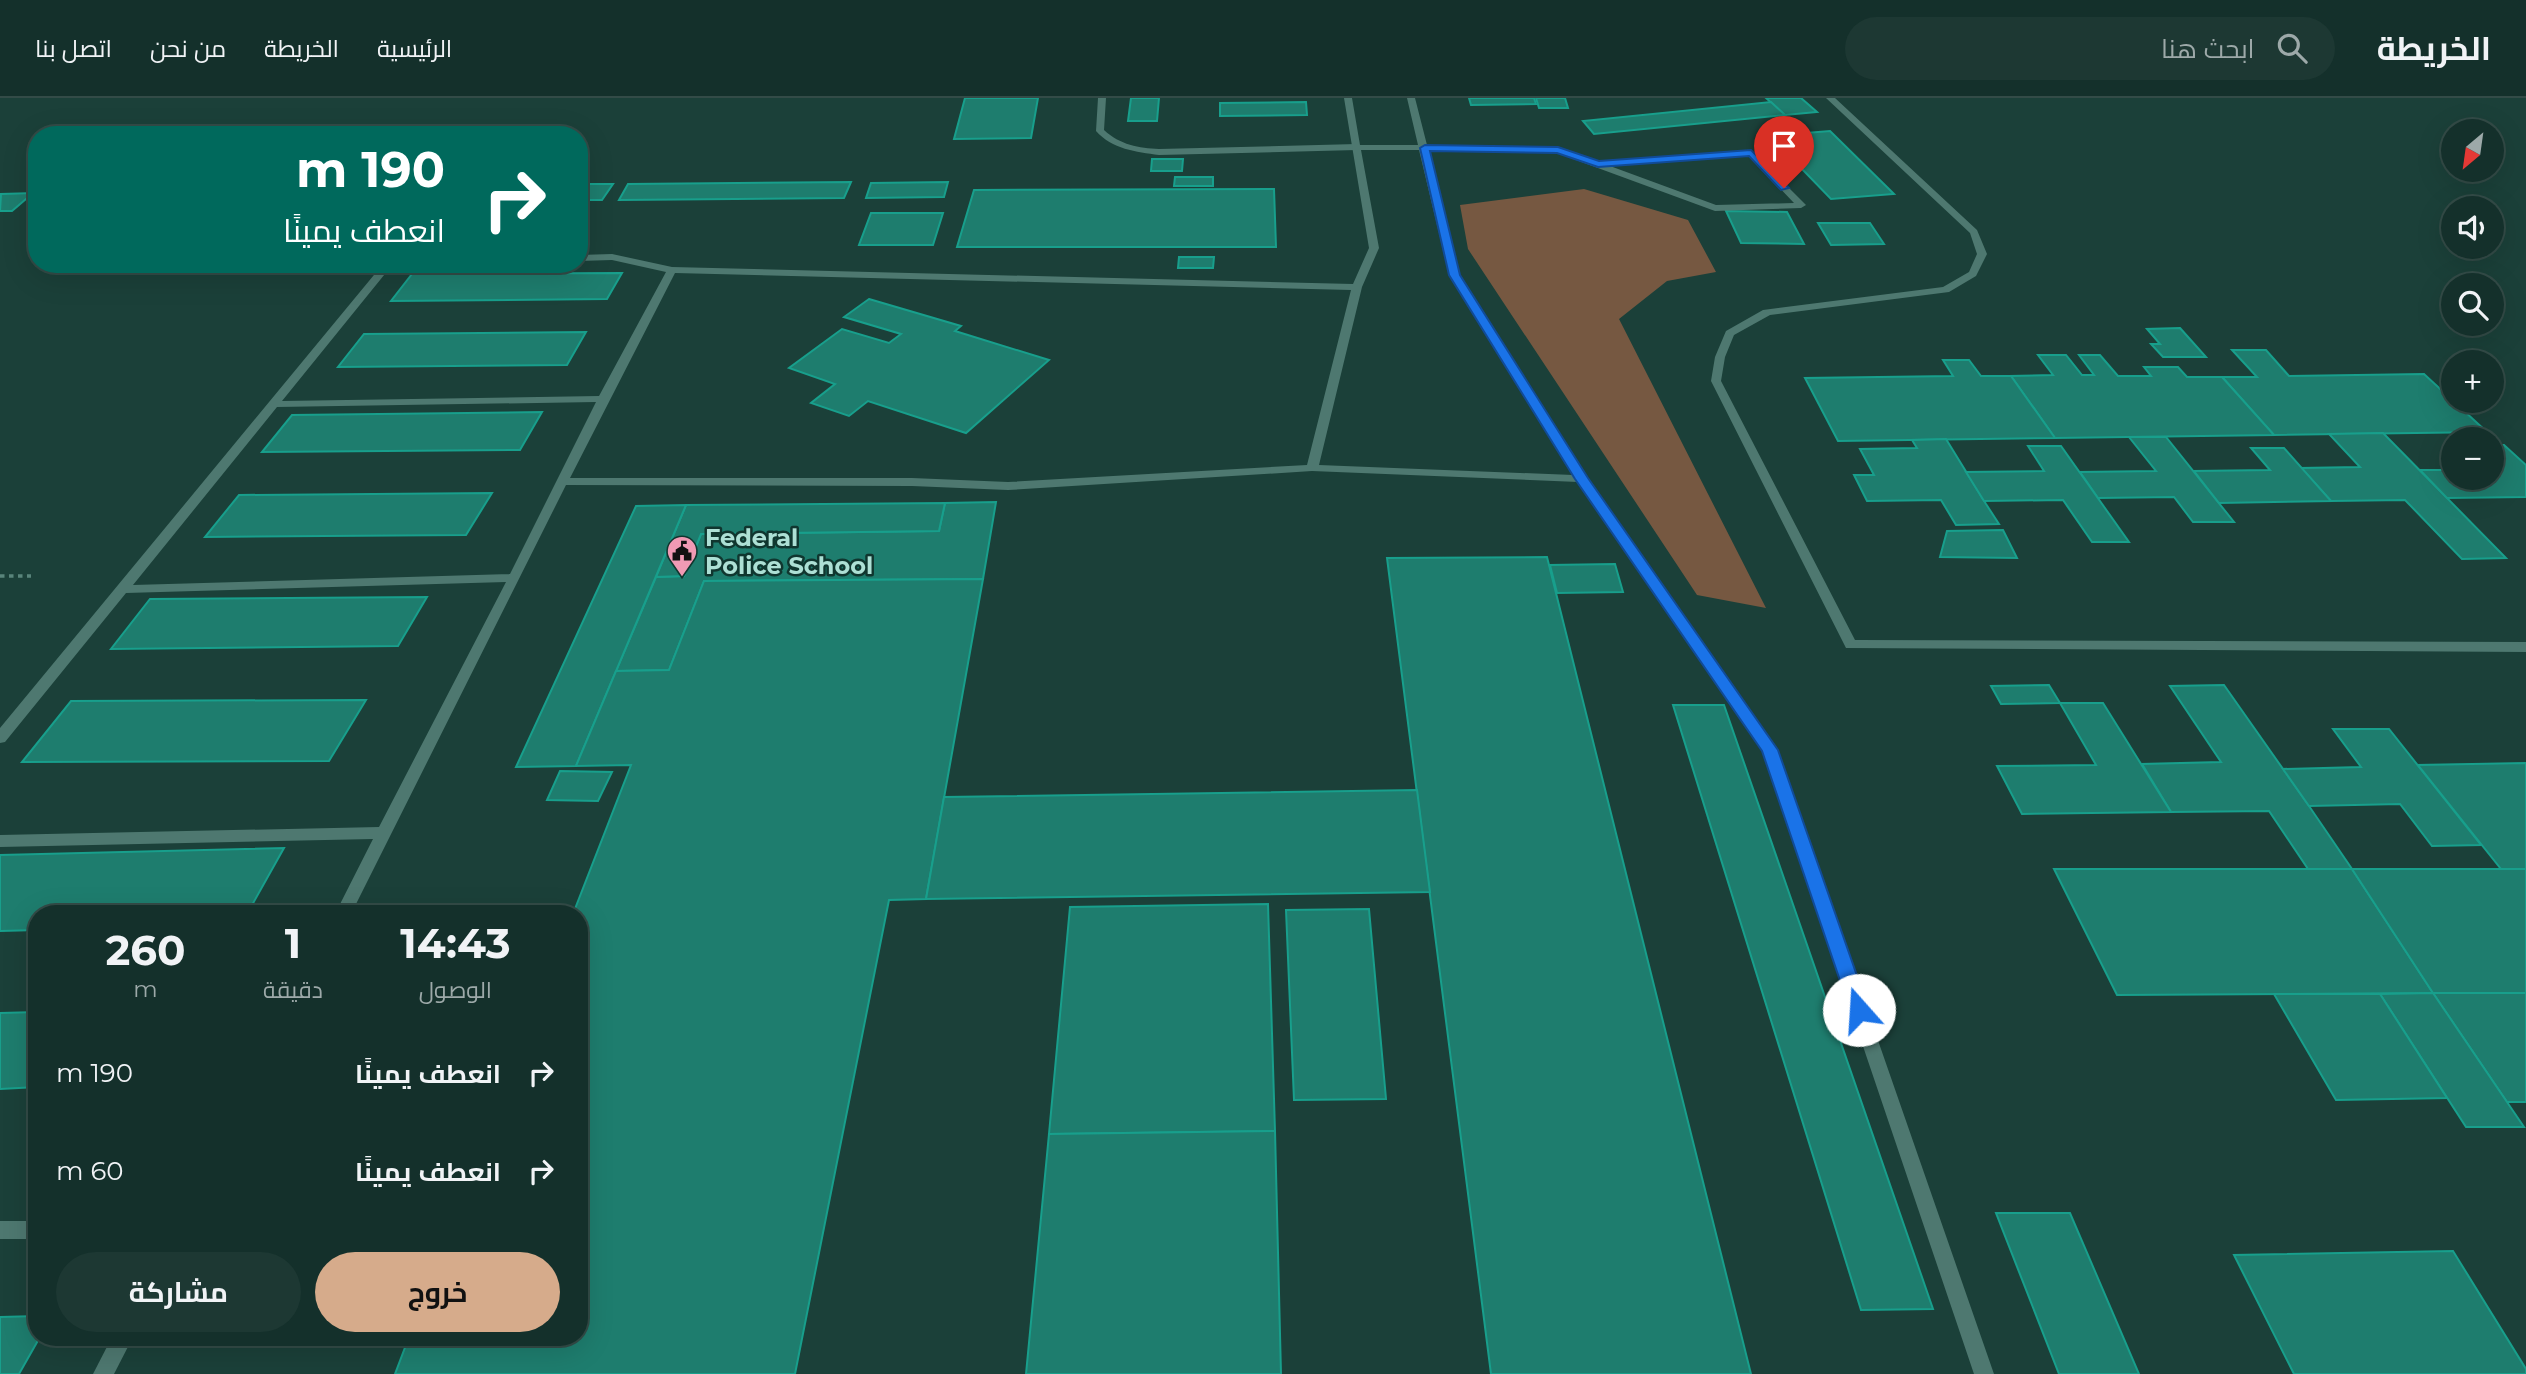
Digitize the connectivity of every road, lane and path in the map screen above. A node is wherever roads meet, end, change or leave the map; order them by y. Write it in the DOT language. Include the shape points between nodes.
graph roads {
  1 [pos="1102,98"];
  2 [pos="1348,98"];
  3 [pos="1411,98"];
  4 [pos="1830,98"];
  5 [pos="1357,147"];
  6 [pos="1425,148"];
  7 [pos="1598,164"];
  8 [pos="588,258"];
  9 [pos="672,270"];
  10 [pos="381,273"];
  11 [pos="1357,287"];
  12 [pos="603,399"];
  13 [pos="273,404"];
  14 [pos="1312,468"];
  15 [pos="1581,479"];
  16 [pos="562,481"];
  17 [pos="0,576"];
  18 [pos="31,576"];
  19 [pos="514,578"];
  20 [pos="122,589"];
  21 [pos="2526,647"];
  22 [pos="0,737"];
  23 [pos="384,833"];
  24 [pos="0,841"];
  25 [pos="348,905"];
  26 [pos="0,1230"];
  27 [pos="28,1230"];
  28 [pos="118,1346"];
  29 [pos="103,1374"];
  30 [pos="1984,1374"];
  1 -- 5 [label="street" via="1100,131 1107,139 1138,150"];
  2 -- 5 [label="street"];
  3 -- 6 [label="street"];
  4 -- 21 [label="street" via="1974,232 1982,254 1973,274 1946,290 1767,312 1730,333 1720,357 1716,381 1851,645"];
  5 -- 6 [label="street"];
  5 -- 11 [label="street" via="1374,248"];
  6 -- 7 [label="street" via="1558,150"];
  6 -- 15 [label="street" via="1454,275"];
  7 -- 7 [label="street" via="1715,208 1801,205 1751,153"];
  8 -- 9 [label="street" via="612,257"];
  9 -- 11 [label="street"];
  9 -- 12 [label="street"];
  10 -- 13 [label="street"];
  11 -- 14 [label="street"];
  12 -- 13 [label="street"];
  12 -- 16 [label="street"];
  13 -- 20 [label="street"];
  14 -- 15 [label="street"];
  14 -- 16 [label="street" via="1009,486"];
  15 -- 30 [label="street" via="1770,750"];
  16 -- 19 [label="street"];
  17 -- 18 [label="path"];
  19 -- 20 [label="street"];
  19 -- 23 [label="street"];
  20 -- 22 [label="street"];
  23 -- 24 [label="street"];
  23 -- 25 [label="street"];
  26 -- 27 [label="street"];
  28 -- 29 [label="street"];
}
